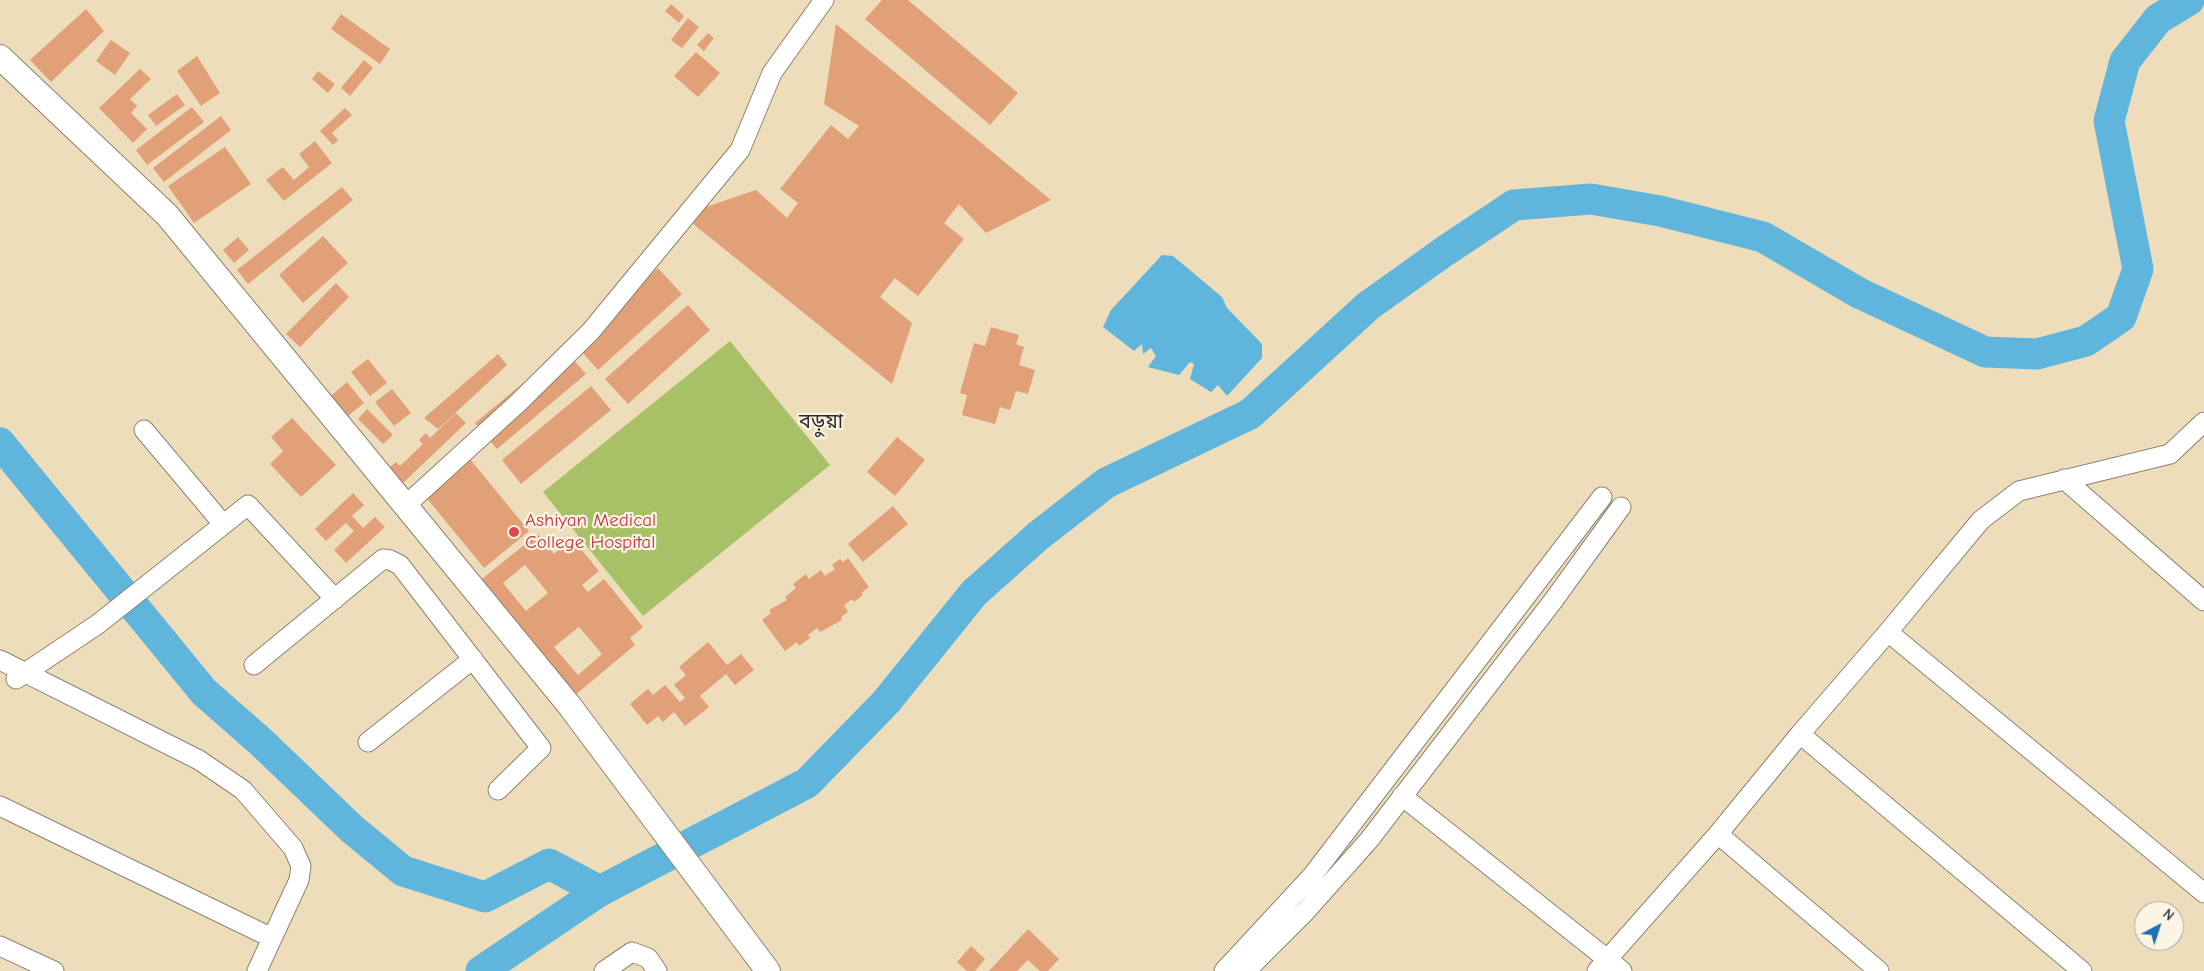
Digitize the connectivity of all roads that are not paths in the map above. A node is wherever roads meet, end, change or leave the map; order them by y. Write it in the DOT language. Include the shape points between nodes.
graph roads {
  1 [pos="824,0"];
  2 [pos="0,56"];
  3 [pos="2204,422"];
  4 [pos="144,430"];
  5 [pos="2064,479"];
  6 [pos="1602,497"];
  7 [pos="406,505"];
  8 [pos="1621,507"];
  9 [pos="223,524"];
  10 [pos="1534,585"];
  11 [pos="335,599"];
  12 [pos="1553,601"];
  13 [pos="2204,601"];
  14 [pos="1888,632"];
  15 [pos="473,659"];
  16 [pos="0,660"];
  17 [pos="254,665"];
  18 [pos="7,676"];
  19 [pos="1800,734"];
  20 [pos="368,742"];
  21 [pos="203,772"];
  22 [pos="498,790"];
  23 [pos="1402,796"];
  24 [pos="0,806"];
  25 [pos="1718,834"];
  26 [pos="2204,893"];
  27 [pos="272,938"];
  28 [pos="0,946"];
  29 [pos="1609,967"];
  30 [pos="54,971"];
  31 [pos="257,971"];
  32 [pos="604,971"];
  33 [pos="658,971"];
  34 [pos="768,971"];
  35 [pos="1224,971"];
  36 [pos="1246,971"];
  37 [pos="1879,971"];
  38 [pos="2082,971"];
  1 -- 7 [label="street" via="772,73 740,150 591,331"];
  2 -- 7 [label="street" via="167,215"];
  3 -- 5 [label="street" via="2170,454"];
  4 -- 9 [label="street"];
  5 -- 13 [label="street"];
  5 -- 14 [label="street" via="2019,491 1981,520"];
  6 -- 10 [label="street"];
  7 -- 34 [label="street" via="569,705"];
  8 -- 12 [label="street"];
  9 -- 11 [label="street" via="248,505"];
  9 -- 18 [label="street" via="98,624"];
  10 -- 12 [label="street"];
  10 -- 35 [label="street" via="1312,876"];
  11 -- 15 [label="street" via="383,559 390,560 407,573"];
  11 -- 17 [label="street"];
  12 -- 23 [label="street"];
  14 -- 19 [label="street"];
  14 -- 26 [label="street"];
  15 -- 20 [label="street"];
  15 -- 22 [label="street" via="541,748"];
  16 -- 27 [label="street" via="199,760 243,790 293,848 301,866 299,880"];
  18 -- 21 [label="street"];
  19 -- 25 [label="street"];
  19 -- 38 [label="street"];
  23 -- 29 [label="street"];
  23 -- 36 [label="street" via="1340,875"];
  24 -- 27 [label="street"];
  25 -- 29 [label="street"];
  25 -- 37 [label="street"];
  27 -- 31 [label="street"];
  28 -- 30 [label="street"];
  32 -- 33 [label="street" via="632,952 648,958"];
}
